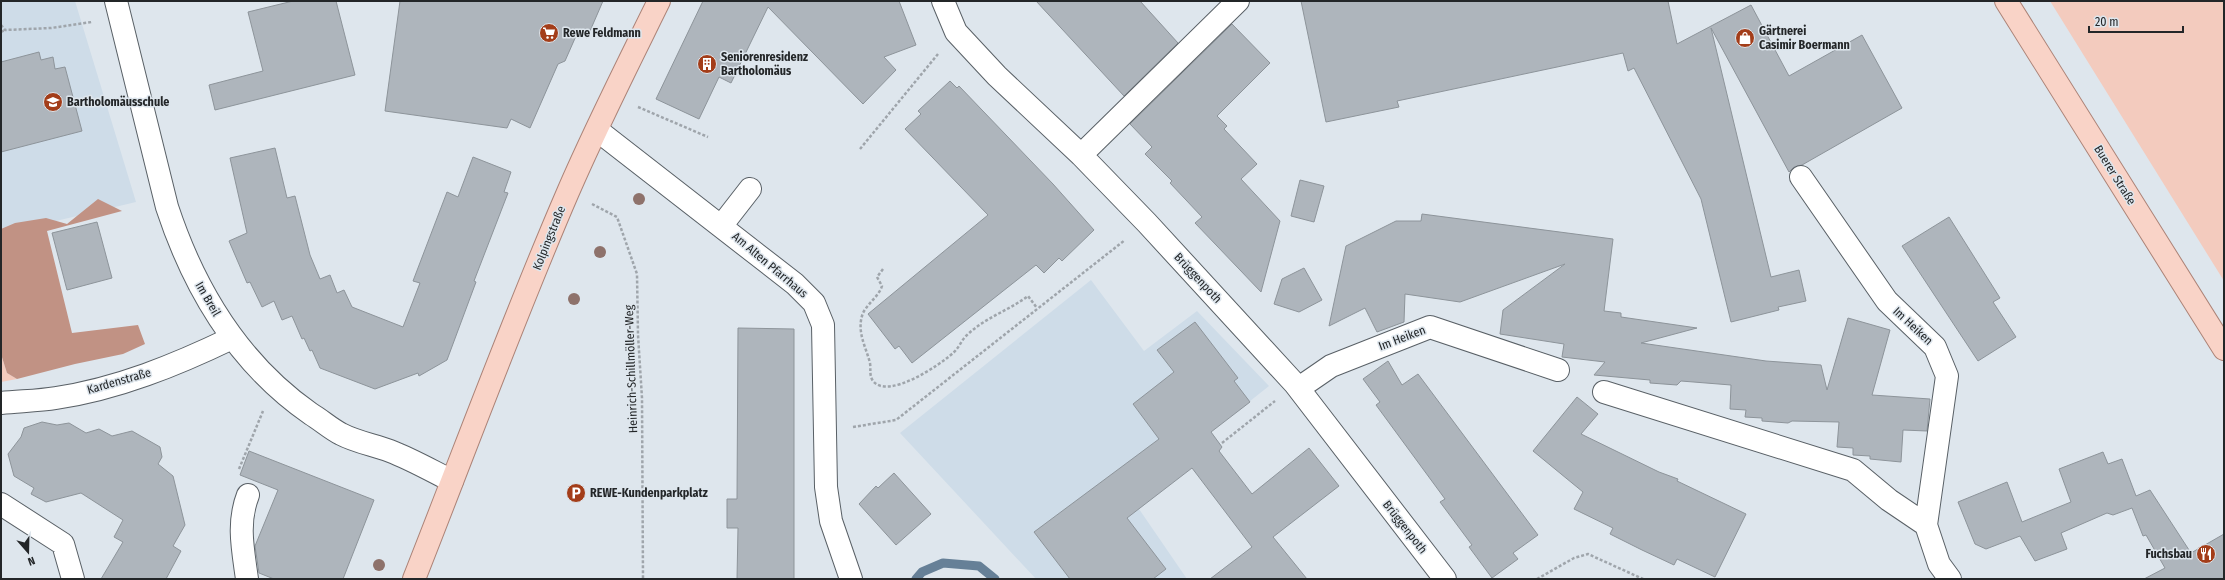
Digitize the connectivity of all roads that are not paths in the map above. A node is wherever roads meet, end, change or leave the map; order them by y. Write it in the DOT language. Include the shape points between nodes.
graph roads {
  1 [pos="659,1"];
  2 [pos="943,1"];
  3 [pos="1238,1"];
  4 [pos="2006,1"];
  5 [pos="118,10"];
  6 [pos="597,130"];
  7 [pos="1081,155"];
  8 [pos="1801,177"];
  9 [pos="750,189"];
  10 [pos="722,226"];
  11 [pos="232,338"];
  12 [pos="2224,349"];
  13 [pos="1558,370"];
  14 [pos="1297,386"];
  15 [pos="1604,392"];
  16 [pos="1,403"];
  17 [pos="452,481"];
  18 [pos="248,495"];
  19 [pos="1,504"];
  20 [pos="1926,525"];
  21 [pos="1437,576"];
  22 [pos="72,579"];
  23 [pos="247,579"];
  24 [pos="414,579"];
  25 [pos="851,579"];
  26 [pos="1950,579"];
  1 -- 6 [label="main road, Kolpingstraße"];
  2 -- 7 [label="street, Brüggenpoth" via="956,32 997,76"];
  3 -- 7 [label="street"];
  4 -- 12 [label="main road, Buerer Straße"];
  5 -- 11 [label="street, Im Breil" via="177,238 190,268"];
  6 -- 10 [label="street, Am Alten Pfarrhaus"];
  6 -- 17 [label="main road, Kolpingstraße" via="568,192"];
  7 -- 14 [label="street, Brüggenpoth"];
  8 -- 20 [label="street, Im Heiken" via="1887,302 1936,347 1947,376"];
  9 -- 10 [label="street"];
  10 -- 25 [label="street, Am Alten Pfarrhaus" via="795,284 814,303 823,325 826,487 831,522"];
  11 -- 16 [label="street, Kardenstraße" via="187,360 119,383 56,398"];
  11 -- 17 [label="street, Im Breil" via="290,399 341,434 392,452"];
  13 -- 14 [label="street, Im Heiken" via="1430,327 1331,366"];
  14 -- 21 [label="street, Brüggenpoth"];
  15 -- 20 [label="street" via="1853,470 1889,500"];
  17 -- 24 [label="main road, Kolpingstraße"];
  18 -- 23 [label="street" via="242,510"];
  19 -- 22 [label="street" via="63,544"];
  20 -- 26 [label="street, Im Heiken" via="1939,564"];
}
